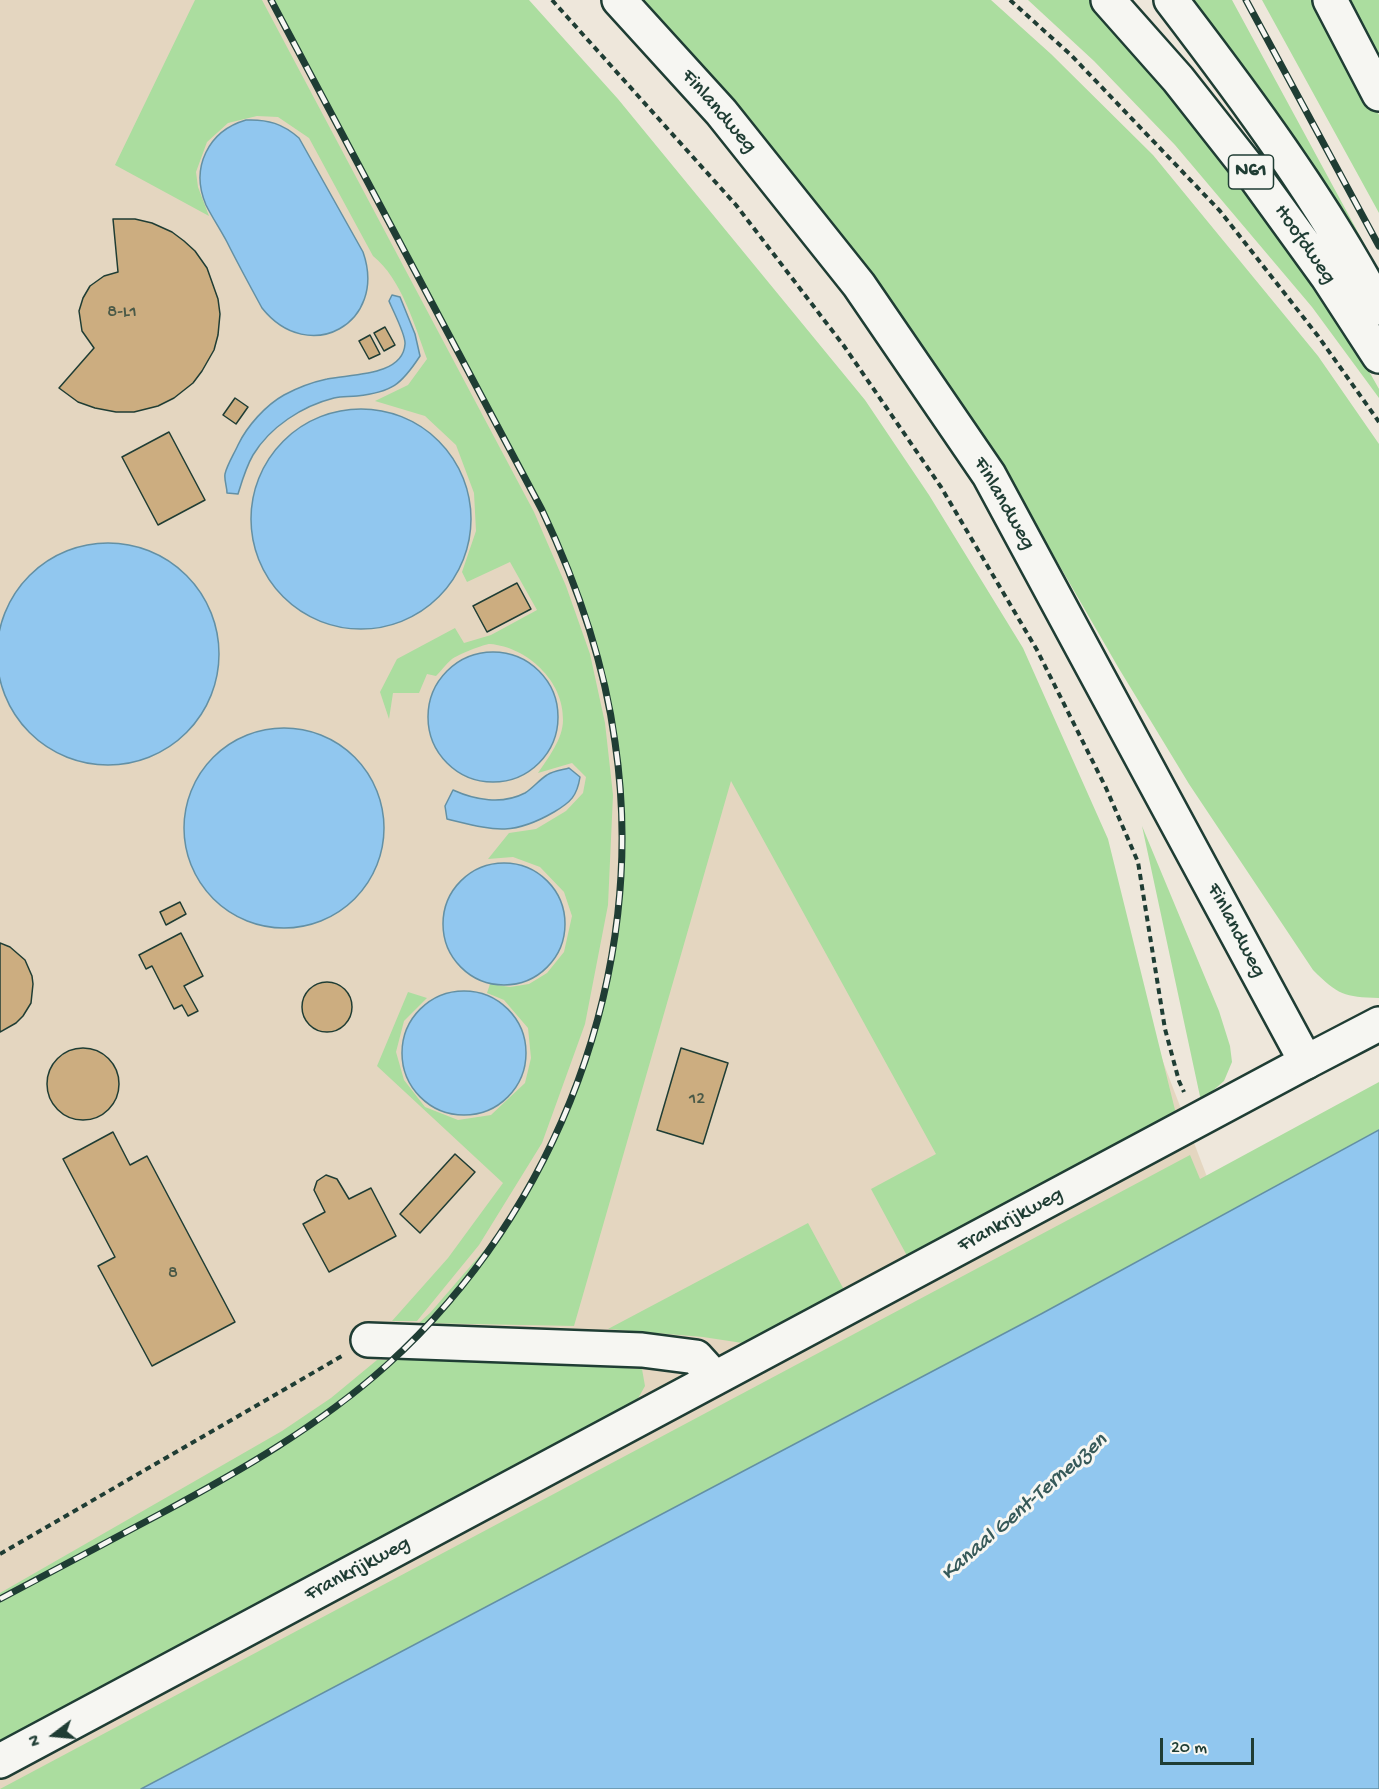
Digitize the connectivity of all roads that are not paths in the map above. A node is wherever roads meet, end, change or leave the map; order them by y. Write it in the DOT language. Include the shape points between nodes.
graph roads {
  1 [pos="619,0"];
  2 [pos="1108,0"];
  3 [pos="1171,0"];
  4 [pos="1330,0"];
  5 [pos="1379,94"];
  6 [pos="1379,308"];
  7 [pos="1379,356"];
  8 [pos="1379,1024"];
  9 [pos="1306,1062"];
  10 [pos="369,1340"];
  11 [pos="715,1378"];
  12 [pos="0,1761"];
  1 -- 9 [label="street, Finlandweg" via="721,112 859,285 989,475"];
  2 -- 7 [label="street, Hoofdweg / N61" via="1178,79 1256,178"];
  3 -- 6 [label="street, Hoofdweg / N61" via="1285,155 1355,262"];
  4 -- 5 [label="street"];
  8 -- 9 [label="street, Frankrijkweg"];
  9 -- 11 [label="street, Frankrijkweg"];
  10 -- 11 [label="street" via="642,1350 696,1357"];
  11 -- 12 [label="street, Frankrijkweg"];
}
